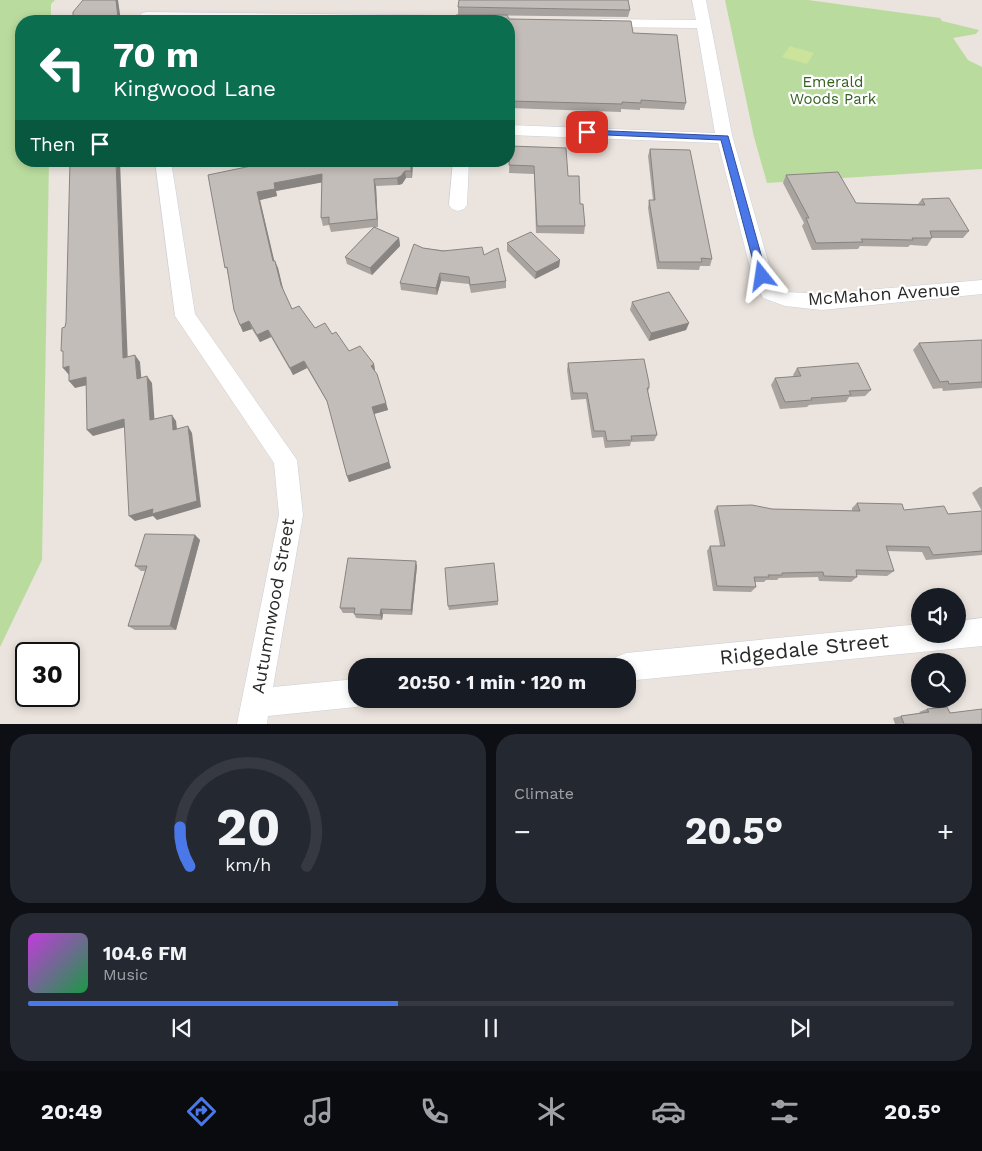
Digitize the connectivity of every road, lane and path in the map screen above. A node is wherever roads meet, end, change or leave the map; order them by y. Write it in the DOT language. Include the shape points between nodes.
graph roads {
  1 [pos="146,0"];
  2 [pos="699,0"];
  3 [pos="147,15"];
  4 [pos="584,22"];
  5 [pos="702,24"];
  6 [pos="515,130"];
  7 [pos="725,138"];
  8 [pos="169,167"];
  9 [pos="461,167"];
  10 [pos="458,205"];
  11 [pos="982,287"];
  12 [pos="982,632"];
  13 [pos="636,666"];
  14 [pos="348,695"];
  15 [pos="254,713"];
  1 -- 3 [label="street"];
  2 -- 5 [label="street"];
  4 -- 5 [label="street"];
  5 -- 7 [label="street"];
  6 -- 7 [label="street"];
  7 -- 11 [label="street, McMahon Avenue" via="762,276 770,293 785,299 822,302"];
  8 -- 15 [label="street, Autumnwood Street" via="185,316 286,460 291,515"];
  9 -- 10 [label="street"];
  12 -- 13 [label="street, Ridgedale Street"];
  14 -- 15 [label="street"];
}
